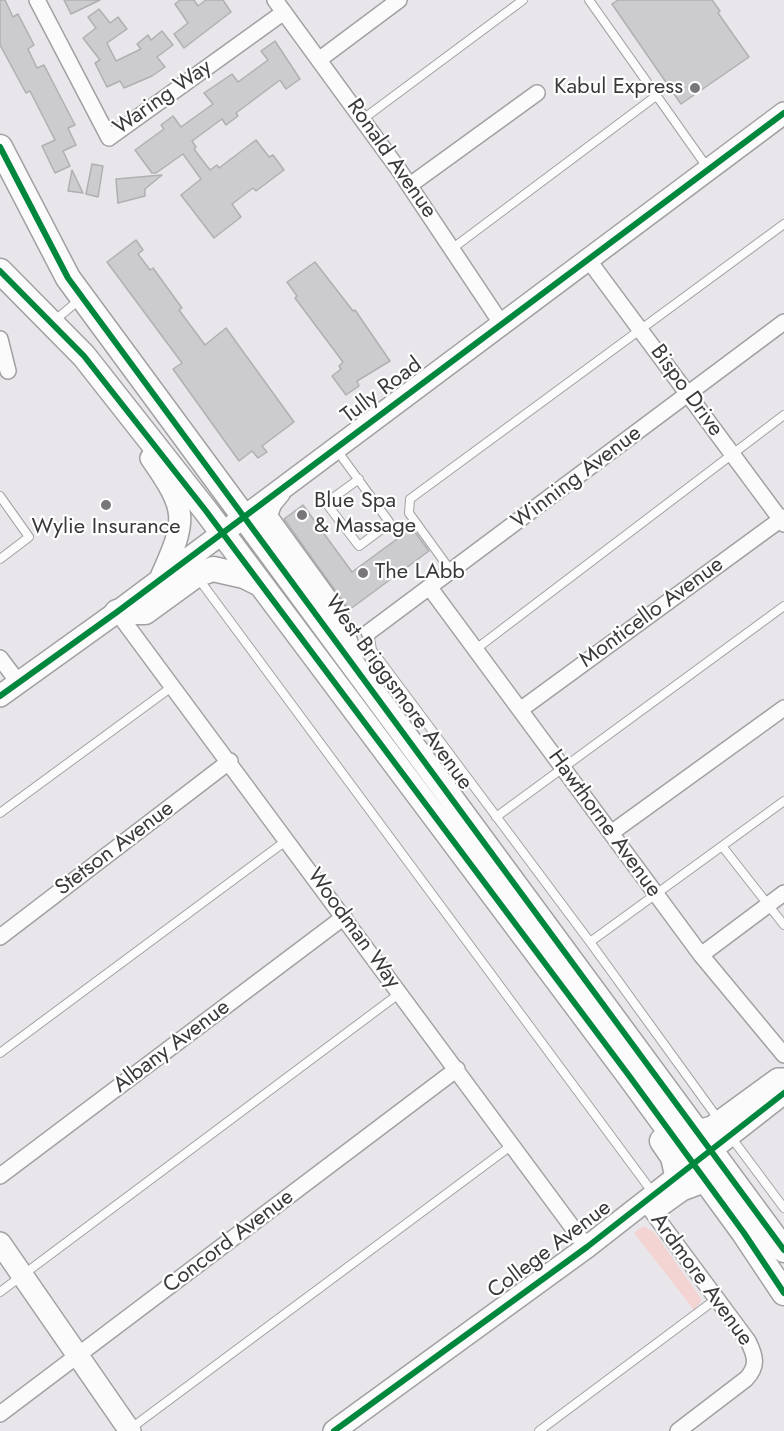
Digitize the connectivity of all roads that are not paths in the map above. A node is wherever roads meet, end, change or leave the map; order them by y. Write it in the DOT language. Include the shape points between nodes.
graph roads {
  1 [pos="37,0"];
  2 [pos="399,0"];
  3 [pos="523,0"];
  4 [pos="589,0"];
  5 [pos="279,6"];
  6 [pos="320,59"];
  7 [pos="537,93"];
  8 [pos="656,96"];
  9 [pos="784,113"];
  10 [pos="363,119"];
  11 [pos="0,147"];
  12 [pos="708,168"];
  13 [pos="410,185"];
  14 [pos="784,224"];
  15 [pos="453,248"];
  16 [pos="587,258"];
  17 [pos="2,273"];
  18 [pos="82,297"];
  19 [pos="784,322"];
  20 [pos="52,323"];
  21 [pos="501,323"];
  22 [pos="641,330"];
  23 [pos="0,339"];
  24 [pos="8,371"];
  25 [pos="689,394"];
  26 [pos="784,415"];
  27 [pos="336,448"];
  28 [pos="732,454"];
  29 [pos="359,479"];
  30 [pos="286,485"];
  31 [pos="0,496"];
  32 [pos="245,515"];
  33 [pos="783,520"];
  34 [pos="222,533"];
  35 [pos="0,559"];
  36 [pos="452,573"];
  37 [pos="196,575"];
  38 [pos="161,578"];
  39 [pos="260,584"];
  40 [pos="430,588"];
  41 [pos="784,606"];
  42 [pos="117,612"];
  43 [pos="369,632"];
  44 [pos="476,650"];
  45 [pos="0,658"];
  46 [pos="355,666"];
  47 [pos="18,682"];
  48 [pos="174,686"];
  49 [pos="0,696"];
  50 [pos="784,708"];
  51 [pos="520,710"];
  52 [pos="230,761"];
  53 [pos="563,768"];
  54 [pos="784,801"];
  55 [pos="0,813"];
  56 [pos="496,818"];
  57 [pos="611,833"];
  58 [pos="287,840"];
  59 [pos="722,846"];
  60 [pos="784,893"];
  61 [pos="656,894"];
  62 [pos="767,906"];
  63 [pos="344,917"];
  64 [pos="784,925"];
  65 [pos="0,937"];
  66 [pos="590,942"];
  67 [pos="701,955"];
  68 [pos="400,993"];
  69 [pos="0,1053"];
  70 [pos="784,1055"];
  71 [pos="457,1069"];
  72 [pos="783,1080"];
  73 [pos="512,1145"];
  74 [pos="705,1151"];
  75 [pos="0,1176"];
  76 [pos="650,1203"];
  77 [pos="784,1208"];
  78 [pos="0,1243"];
  79 [pos="587,1247"];
  80 [pos="784,1250"];
  81 [pos="22,1276"];
  82 [pos="0,1292"];
  83 [pos="784,1293"];
  84 [pos="716,1299"];
  85 [pos="78,1357"];
  86 [pos="0,1414"];
  87 [pos="698,1425"];
  88 [pos="130,1430"];
  89 [pos="334,1431"];
  90 [pos="540,1431"];
  91 [pos="678,1431"];
  1 -- 5 [label="street, Waring Way" via="109,138"];
  2 -- 6 [label="street"];
  3 -- 10 [label="lane"];
  4 -- 8 [label="lane"];
  5 -- 6 [label="street, Ronald Avenue"];
  6 -- 10 [label="street, Ronald Avenue"];
  7 -- 13 [label="street"];
  8 -- 12 [label="lane"];
  8 -- 15 [label="lane"];
  9 -- 12 [label="main road, Tully Road"];
  10 -- 13 [label="street, Ronald Avenue"];
  11 -- 18 [label="main road, West Briggsmore Avenue" via="46,239"];
  12 -- 16 [label="main road, Tully Road"];
  13 -- 15 [label="street, Ronald Avenue"];
  14 -- 22 [label="lane"];
  15 -- 21 [label="street, Ronald Avenue"];
  16 -- 21 [label="main road, Tully Road"];
  16 -- 22 [label="street, Bispo Drive"];
  17 -- 20 [label="main road, West Briggsmore Avenue"];
  17 -- 38 [label="main road" via="39,322 93,380 172,488 181,525"];
  18 -- 20 [label="lane"];
  18 -- 32 [label="main road, West Briggsmore Avenue"];
  19 -- 25 [label="street, Winning Avenue"];
  20 -- 34 [label="main road, West Briggsmore Avenue" via="108,383"];
  21 -- 27 [label="main road, Tully Road"];
  22 -- 25 [label="street, Bispo Drive"];
  22 -- 36 [label="lane" via="410,500 409,513"];
  23 -- 24 [label="street"];
  25 -- 28 [label="street, Bispo Drive"];
  25 -- 36 [label="street, Winning Avenue"];
  26 -- 28 [label="lane"];
  27 -- 29 [label="lane"];
  27 -- 30 [label="main road, Tully Road"];
  28 -- 33 [label="street, Bispo Drive"];
  28 -- 44 [label="lane"];
  29 -- 29 [label="lane" via="390,524 358,546 326,503"];
  30 -- 32 [label="main road, Tully Road"];
  30 -- 46 [label="main road" via="266,516 337,614"];
  31 -- 35 [label="lane" via="29,537"];
  32 -- 34 [label="main road, Tully Road"];
  32 -- 46 [label="main road, West Briggsmore Avenue"];
  33 -- 51 [label="street, Monticello Avenue"];
  34 -- 38 [label="main road, Tully Road"];
  34 -- 39 [label="main road, West Briggsmore Avenue"];
  36 -- 40 [label="street, Winning Avenue"];
  37 -- 39 [label="main road" via="213,568"];
  37 -- 42 [label="main road" via="146,612"];
  37 -- 76 [label="lane"];
  38 -- 42 [label="main road, Tully Road"];
  39 -- 74 [label="main road, West Briggsmore Avenue" via="571,1000"];
  40 -- 43 [label="street, Winning Avenue"];
  40 -- 44 [label="street, Hawthorne Avenue"];
  41 -- 53 [label="lane"];
  42 -- 47 [label="main road, Tully Road"];
  42 -- 48 [label="street, Woodman Way"];
  43 -- 56 [label="lane" via="372,650"];
  44 -- 51 [label="street, Hawthorne Avenue"];
  45 -- 47 [label="street"];
  46 -- 74 [label="main road, West Briggsmore Avenue"];
  47 -- 49 [label="main road, Tully Road"];
  48 -- 52 [label="street, Woodman Way"];
  48 -- 55 [label="lane"];
  50 -- 57 [label="street"];
  51 -- 53 [label="street, Hawthorne Avenue"];
  52 -- 58 [label="street, Woodman Way"];
  52 -- 65 [label="street, Stetson Avenue"];
  53 -- 56 [label="lane"];
  53 -- 57 [label="street, Hawthorne Avenue"];
  54 -- 59 [label="lane"];
  56 -- 66 [label="lane"];
  57 -- 61 [label="street, Hawthorne Avenue"];
  58 -- 63 [label="street, Woodman Way"];
  58 -- 69 [label="lane"];
  59 -- 61 [label="lane"];
  59 -- 62 [label="lane"];
  60 -- 62 [label="street"];
  61 -- 66 [label="lane"];
  61 -- 67 [label="street, Hawthorne Avenue"];
  62 -- 64 [label="lane"];
  62 -- 67 [label="street"];
  63 -- 68 [label="street, Woodman Way"];
  63 -- 75 [label="street, Albany Avenue"];
  66 -- 74 [label="lane"];
  67 -- 70 [label="street, Hawthorne Avenue"];
  68 -- 71 [label="street, Woodman Way"];
  68 -- 81 [label="lane"];
  71 -- 73 [label="street, Woodman Way"];
  71 -- 85 [label="street, Concord Avenue"];
  72 -- 74 [label="main road"];
  73 -- 79 [label="street, Woodman Way"];
  73 -- 88 [label="lane"];
  74 -- 76 [label="main road"];
  74 -- 76 [label="main road" via="682,1190"];
  74 -- 77 [label="lane"];
  74 -- 80 [label="main road, West Briggsmore Avenue"];
  74 -- 83 [label="main road, West Briggsmore Avenue"];
  76 -- 79 [label="main road" via="605,1247"];
  76 -- 84 [label="street, Ardmore Avenue"];
  78 -- 81 [label="main road"];
  79 -- 89 [label="main road, College Avenue"];
  81 -- 82 [label="lane"];
  81 -- 85 [label="main road"];
  84 -- 87 [label="street, Ardmore Avenue" via="748,1341 755,1363 746,1378"];
  84 -- 90 [label="lane"];
  85 -- 86 [label="street, Concord Avenue"];
  85 -- 88 [label="main road"];
  87 -- 91 [label="street, Ardmore Avenue"];
}
